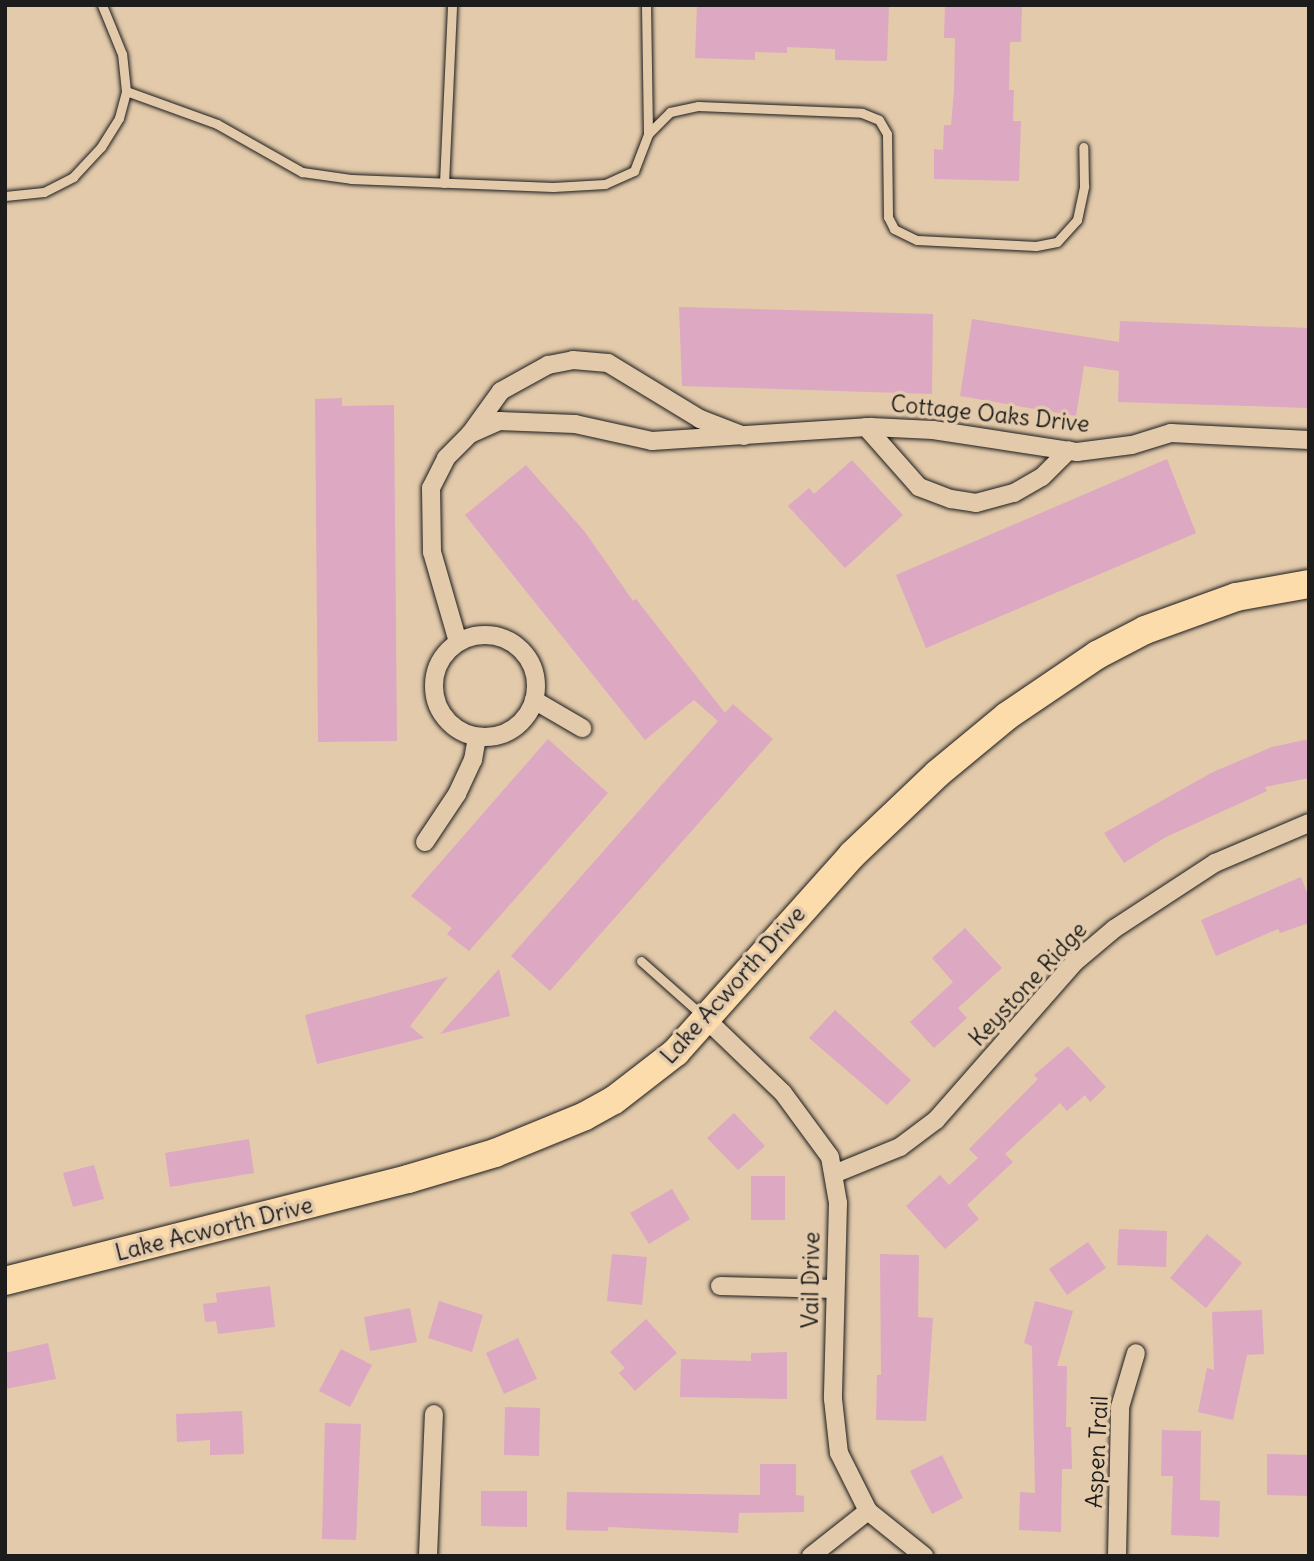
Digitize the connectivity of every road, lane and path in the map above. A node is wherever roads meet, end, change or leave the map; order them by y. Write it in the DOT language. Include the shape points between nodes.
graph roads {
  1 [pos="102,5"];
  2 [pos="452,5"];
  3 [pos="646,5"];
  4 [pos="125,92"];
  5 [pos="648,134"];
  6 [pos="1083,147"];
  7 [pos="444,183"];
  8 [pos="5,196"];
  9 [pos="866,427"];
  10 [pos="470,433"];
  11 [pos="748,438"];
  12 [pos="1309,440"];
  13 [pos="1069,450"];
  14 [pos="1309,584"];
  15 [pos="458,642"];
  16 [pos="534,700"];
  17 [pos="582,728"];
  18 [pos="477,737"];
  19 [pos="1309,824"];
  20 [pos="425,842"];
  21 [pos="641,961"];
  22 [pos="707,1020"];
  23 [pos="834,1174"];
  24 [pos="5,1281"];
  25 [pos="720,1286"];
  26 [pos="835,1289"];
  27 [pos="1136,1353"];
  28 [pos="434,1414"];
  29 [pos="868,1511"];
  30 [pos="428,1556"];
  31 [pos="811,1556"];
  32 [pos="924,1556"];
  33 [pos="1117,1556"];
  1 -- 4 [label="lane" via="122,54"];
  2 -- 7 [label="lane"];
  3 -- 5 [label="lane"];
  4 -- 7 [label="lane" via="217,124 302,172"];
  4 -- 8 [label="lane" via="119,118 101,148 73,177 44,192"];
  5 -- 6 [label="lane" via="670,112 698,106 862,113 879,120 887,134 888,217 894,229 917,240 1036,246 1057,242 1077,220 1084,186"];
  5 -- 7 [label="lane" via="634,172 605,184"];
  9 -- 11 [label="street, Cottage Oaks Drive" via="804,428"];
  9 -- 13 [label="street, Cottage Oaks Drive" via="933,430"];
  9 -- 13 [label="street" via="919,487 976,503 1014,493 1042,477"];
  10 -- 11 [label="street, Cottage Oaks Drive" via="499,421 533,420 652,441"];
  10 -- 11 [label="street, Cottage Oaks Drive" via="501,391 530,373 573,360 608,363 700,419"];
  10 -- 15 [label="street, Cottage Oaks Drive" via="446,458 431,488 432,552"];
  12 -- 13 [label="street, Cottage Oaks Drive" via="1171,433 1109,450"];
  14 -- 22 [label="main road, Lake Acworth Drive" via="1237,597 1145,630 1097,655 1007,716 937,774 852,855"];
  15 -- 16 [label="street" via="489,634 522,649 536,678"];
  15 -- 18 [label="street" via="447,650 433,685 438,709 449,724"];
  16 -- 17 [label="street"];
  16 -- 18 [label="street" via="525,719 509,732"];
  18 -- 20 [label="street" via="473,760 457,794"];
  19 -- 23 [label="street, Keystone Ridge" via="1215,863 1114,929 1075,962 936,1120 900,1147"];
  21 -- 22 [label="lane"];
  22 -- 23 [label="street, Vail Drive" via="791,1102 822,1141"];
  22 -- 24 [label="main road, Lake Acworth Drive" via="676,1052 614,1100 495,1153"];
  23 -- 26 [label="street, Vail Drive"];
  25 -- 26 [label="street"];
  26 -- 29 [label="street, Vail Drive" via="834,1428 855,1492"];
  27 -- 33 [label="street, Aspen Trail" via="1120,1406"];
  28 -- 30 [label="street"];
  29 -- 31 [label="street"];
  29 -- 32 [label="street, Vail Drive"];
}
